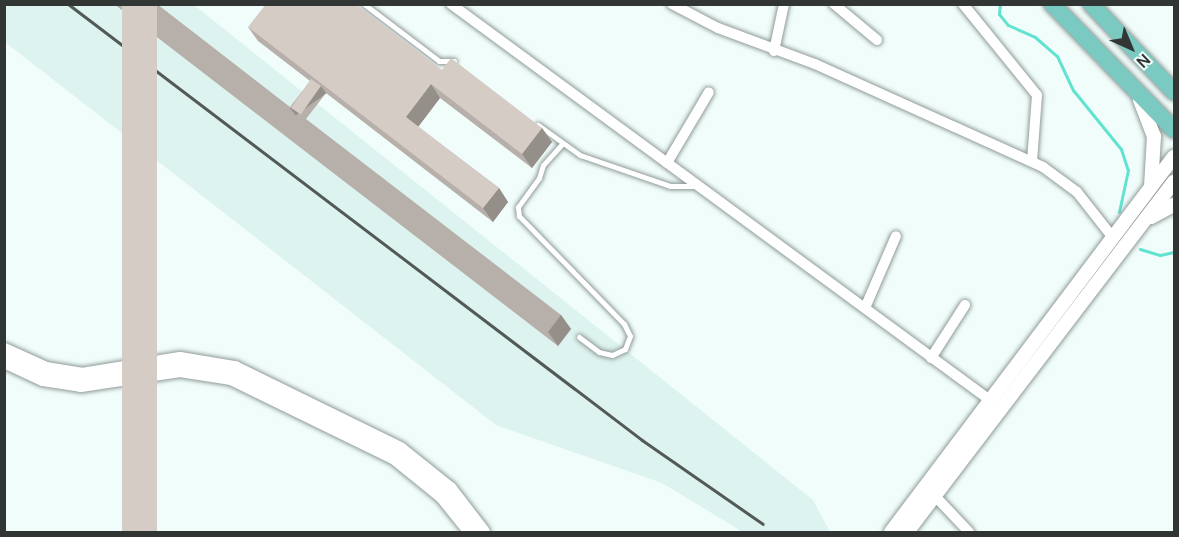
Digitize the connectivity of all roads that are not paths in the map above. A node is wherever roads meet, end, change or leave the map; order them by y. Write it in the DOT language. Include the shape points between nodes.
graph roads {
  1 [pos="364,4"];
  2 [pos="451,4"];
  3 [pos="672,4"];
  4 [pos="784,4"];
  5 [pos="834,4"];
  6 [pos="963,4"];
  7 [pos="1053,4"];
  8 [pos="1091,4"];
  9 [pos="878,40"];
  10 [pos="774,51"];
  11 [pos="461,66"];
  12 [pos="1155,72"];
  13 [pos="1174,79"];
  14 [pos="1174,92"];
  15 [pos="709,93"];
  16 [pos="1138,96"];
  17 [pos="534,123"];
  18 [pos="1174,130"];
  19 [pos="562,144"];
  20 [pos="1174,158"];
  21 [pos="1032,161"];
  22 [pos="667,163"];
  23 [pos="1174,182"];
  24 [pos="698,186"];
  25 [pos="1148,195"];
  26 [pos="1174,205"];
  27 [pos="1146,219"];
  28 [pos="896,236"];
  29 [pos="1114,239"];
  30 [pos="965,305"];
  31 [pos="864,308"];
  32 [pos="579,337"];
  33 [pos="4,350"];
  34 [pos="931,358"];
  35 [pos="4,362"];
  36 [pos="991,401"];
  37 [pos="935,496"];
  38 [pos="471,532"];
  39 [pos="483,532"];
  40 [pos="891,532"];
  41 [pos="907,532"];
  42 [pos="969,532"];
  1 -- 11 [label="lane" via="439,61 451,59"];
  2 -- 22 [label="street"];
  3 -- 10 [label="street"];
  4 -- 10 [label="street"];
  5 -- 9 [label="street"];
  6 -- 21 [label="street" via="1037,95"];
  7 -- 16 [label="main road"];
  8 -- 12 [label="main road"];
  10 -- 21 [label="street" via="815,64"];
  12 -- 13 [label="main road"];
  12 -- 14 [label="main road"];
  15 -- 22 [label="street"];
  16 -- 18 [label="main road"];
  16 -- 25 [label="street" via="1148,115 1155,147"];
  17 -- 19 [label="lane"];
  19 -- 24 [label="lane" via="580,155 670,186"];
  19 -- 32 [label="lane" via="543,165 539,178 518,207 519,216 624,324 630,336 625,349 612,355 599,352"];
  20 -- 25 [label="street"];
  21 -- 29 [label="street" via="1070,185"];
  22 -- 24 [label="street"];
  23 -- 27 [label="street"];
  24 -- 31 [label="street"];
  25 -- 29 [label="street"];
  26 -- 27 [label="street"];
  27 -- 37 [label="street"];
  28 -- 31 [label="street"];
  29 -- 36 [label="street"];
  30 -- 34 [label="street"];
  31 -- 34 [label="street"];
  33 -- 39 [label="street" via="46,369 82,375 180,360 235,368 400,449 450,489"];
  34 -- 36 [label="street"];
  35 -- 38 [label="street" via="43,379 81,386 180,370 231,378 395,458 442,496"];
  36 -- 40 [label="street"];
  37 -- 41 [label="street"];
  37 -- 42 [label="street"];
}
